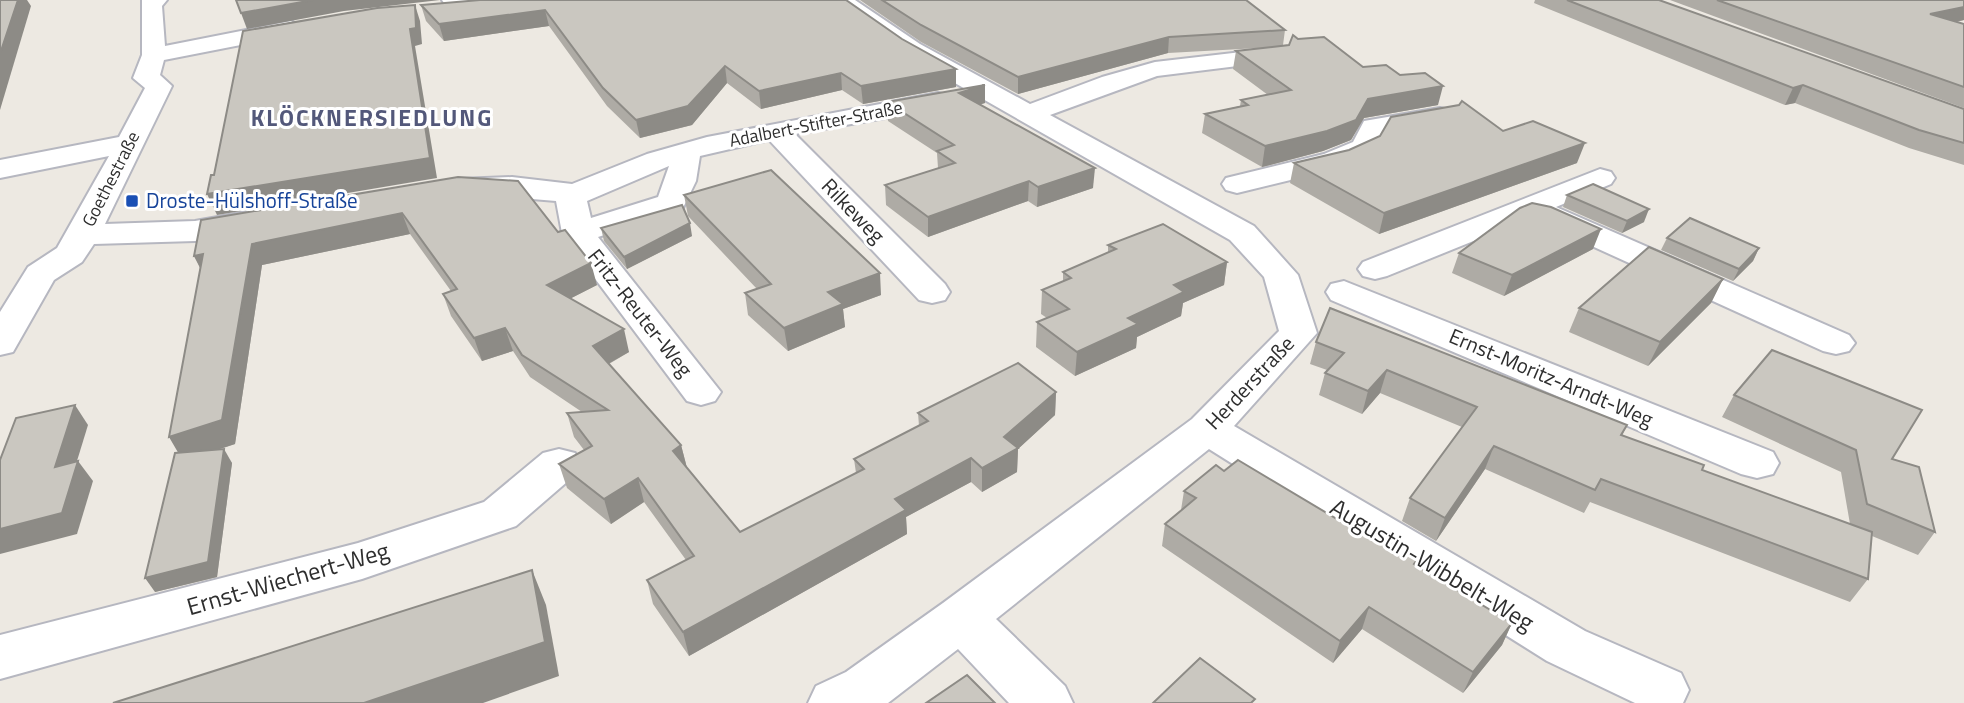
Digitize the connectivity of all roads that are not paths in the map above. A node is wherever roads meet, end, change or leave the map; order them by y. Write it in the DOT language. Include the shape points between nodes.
graph roads {
  1 [pos="156,0"];
  2 [pos="562,0"];
  3 [pos="841,0"];
  4 [pos="449,6"];
  5 [pos="317,24"];
  6 [pos="154,55"];
  7 [pos="1276,55"];
  8 [pos="988,92"];
  9 [pos="1028,114"];
  10 [pos="1443,115"];
  11 [pos="775,130"];
  12 [pos="130,144"];
  13 [pos="686,151"];
  14 [pos="0,169"];
  15 [pos="1600,178"];
  16 [pos="1237,184"];
  17 [pos="446,187"];
  18 [pos="576,194"];
  19 [pos="1524,210"];
  20 [pos="275,216"];
  21 [pos="578,233"];
  22 [pos="83,234"];
  23 [pos="932,292"];
  24 [pos="1836,343"];
  25 [pos="0,344"];
  26 [pos="701,393"];
  27 [pos="1207,429"];
  28 [pos="1757,463"];
  29 [pos="559,464"];
  30 [pos="961,618"];
  31 [pos="0,657"];
  32 [pos="1662,690"];
  33 [pos="836,703"];
  34 [pos="1045,703"];
  1 -- 6 [label="street, Goethestraße" via="151,3"];
  2 -- 4 [label="street"];
  3 -- 8 [label="street, Herderstraße" via="912,49"];
  5 -- 6 [label="street"];
  6 -- 12 [label="street, Goethestraße" via="146,78 159,86"];
  7 -- 9 [label="street" via="1155,69"];
  8 -- 9 [label="street, Herderstraße"];
  8 -- 11 [label="street, Adalbert-Stifter-Straße"];
  9 -- 27 [label="street, Herderstraße" via="1242,233 1281,275 1298,333"];
  10 -- 16 [label="street" via="1374,127 1364,147 1334,161"];
  11 -- 13 [label="street, Adalbert-Stifter-Straße"];
  11 -- 23 [label="street, Rilkeweg"];
  12 -- 14 [label="street"];
  12 -- 22 [label="street, Goethestraße"];
  13 -- 18 [label="street, Adalbert-Stifter-Straße"];
  13 -- 21 [label="street" via="681,181 671,203"];
  15 -- 19 [label="street"];
  17 -- 18 [label="street" via="512,186"];
  18 -- 21 [label="street" via="571,200"];
  19 -- 24 [label="street" via="1554,216"];
  19 -- 28 [label="street, Ernst-Moritz-Arndt-Weg" via="1360,281"];
  20 -- 22 [label="street" via="195,231"];
  21 -- 26 [label="street, Fritz-Reuter-Weg"];
  22 -- 25 [label="street, Goethestraße" via="70,255 40,274"];
  27 -- 30 [label="street, Herderstraße"];
  27 -- 32 [label="street, Augustin-Wibbelt-Weg" via="1566,646"];
  29 -- 31 [label="street, Ernst-Wiechert-Weg" via="499,514 450,531 362,561"];
  30 -- 33 [label="street, Herderstraße" via="865,689"];
  30 -- 34 [label="street"];
}
